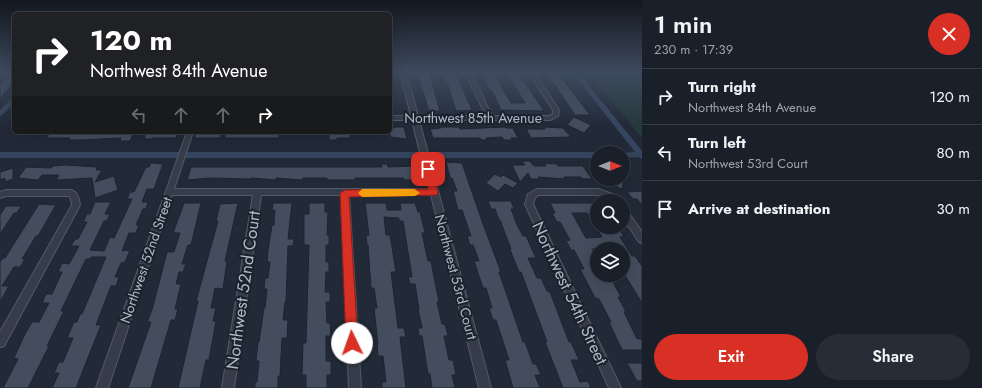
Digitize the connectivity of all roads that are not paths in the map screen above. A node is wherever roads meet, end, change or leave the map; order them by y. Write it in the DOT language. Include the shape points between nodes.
graph roads {
  1 [pos="407,90"];
  2 [pos="477,90"];
  3 [pos="543,90"];
  4 [pos="392,118"];
  5 [pos="414,118"];
  6 [pos="490,118"];
  7 [pos="189,134"];
  8 [pos="169,192"];
  9 [pos="434,192"];
  10 [pos="257,193"];
  11 [pos="345,193"];
  12 [pos="603,194"];
  13 [pos="0,195"];
  14 [pos="630,221"];
  15 [pos="642,239"];
  16 [pos="0,342"];
  17 [pos="102,388"];
  18 [pos="228,388"];
  19 [pos="355,388"];
  20 [pos="485,388"];
  21 [pos="615,388"];
  1 -- 5 [label="street, Northwest 53rd Court"];
  2 -- 6 [label="street"];
  3 -- 6 [label="street, Northwest 85th Avenue" via="556,110 556,115 550,118"];
  4 -- 5 [label="street, Northwest 85th Avenue"];
  5 -- 6 [label="street, Northwest 85th Avenue"];
  5 -- 9 [label="street, Northwest 53rd Court"];
  7 -- 8 [label="street, Northwest 52nd Street"];
  8 -- 10 [label="street"];
  8 -- 17 [label="street, Northwest 52nd Street"];
  9 -- 11 [label="street"];
  9 -- 20 [label="street, Northwest 53rd Court"];
  10 -- 11 [label="street"];
  10 -- 18 [label="street, Northwest 52nd Court"];
  11 -- 19 [label="street"];
  12 -- 21 [label="street, Northwest 54th Street" via="537,192 531,196 529,204"];
  13 -- 16 [label="street" via="71,193 76,206"];
  14 -- 15 [label="street"];
}
